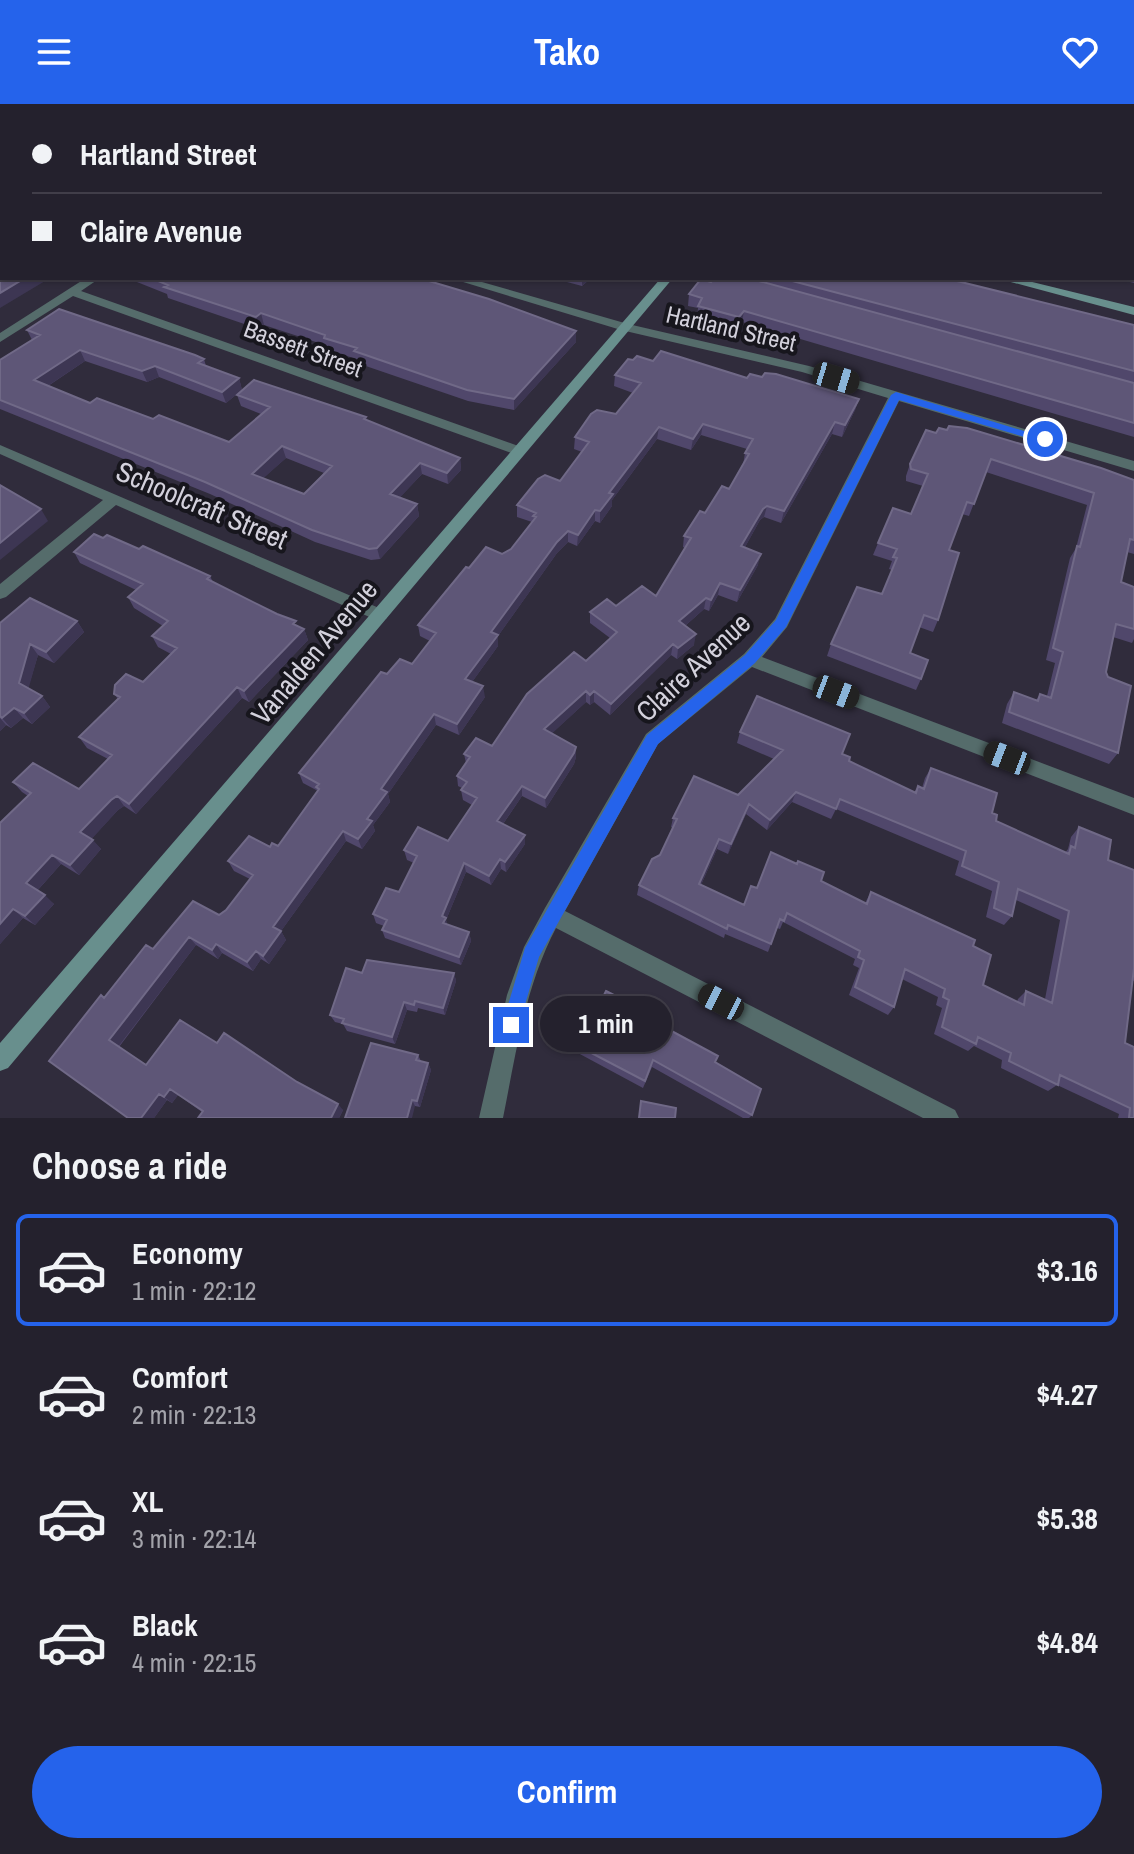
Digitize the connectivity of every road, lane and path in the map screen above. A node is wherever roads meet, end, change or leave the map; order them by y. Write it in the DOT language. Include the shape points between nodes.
graph roads {
  1 [pos="91,280"];
  2 [pos="463,280"];
  3 [pos="665,280"];
  4 [pos="1010,280"];
  5 [pos="72,292"];
  6 [pos="1134,311"];
  7 [pos="625,327"];
  8 [pos="0,338"];
  9 [pos="896,395"];
  10 [pos="0,449"];
  11 [pos="519,451"];
  12 [pos="1134,466"];
  13 [pos="114,499"];
  14 [pos="0,593"];
  15 [pos="380,615"];
  16 [pos="750,659"];
  17 [pos="1134,807"];
  18 [pos="552,915"];
  19 [pos="0,1060"];
  20 [pos="491,1118"];
  21 [pos="947,1118"];
  1 -- 5 [label="street"];
  2 -- 7 [label="street, Hartland Street"];
  3 -- 7 [label="street, Vanalden Avenue"];
  4 -- 6 [label="street"];
  5 -- 8 [label="street"];
  5 -- 11 [label="street, Bassett Street"];
  7 -- 9 [label="street, Hartland Street" via="761,357"];
  7 -- 11 [label="street, Vanalden Avenue"];
  9 -- 12 [label="street, Hartland Street"];
  9 -- 16 [label="street, Claire Avenue" via="781,623"];
  10 -- 13 [label="street, Schoolcraft Street"];
  11 -- 15 [label="street, Vanalden Avenue"];
  13 -- 14 [label="street"];
  13 -- 15 [label="street, Schoolcraft Street"];
  15 -- 19 [label="street, Vanalden Avenue"];
  16 -- 17 [label="street"];
  16 -- 18 [label="street, Claire Avenue" via="652,739"];
  18 -- 20 [label="street, Claire Avenue" via="531,954 518,995"];
  18 -- 21 [label="street"];
}
